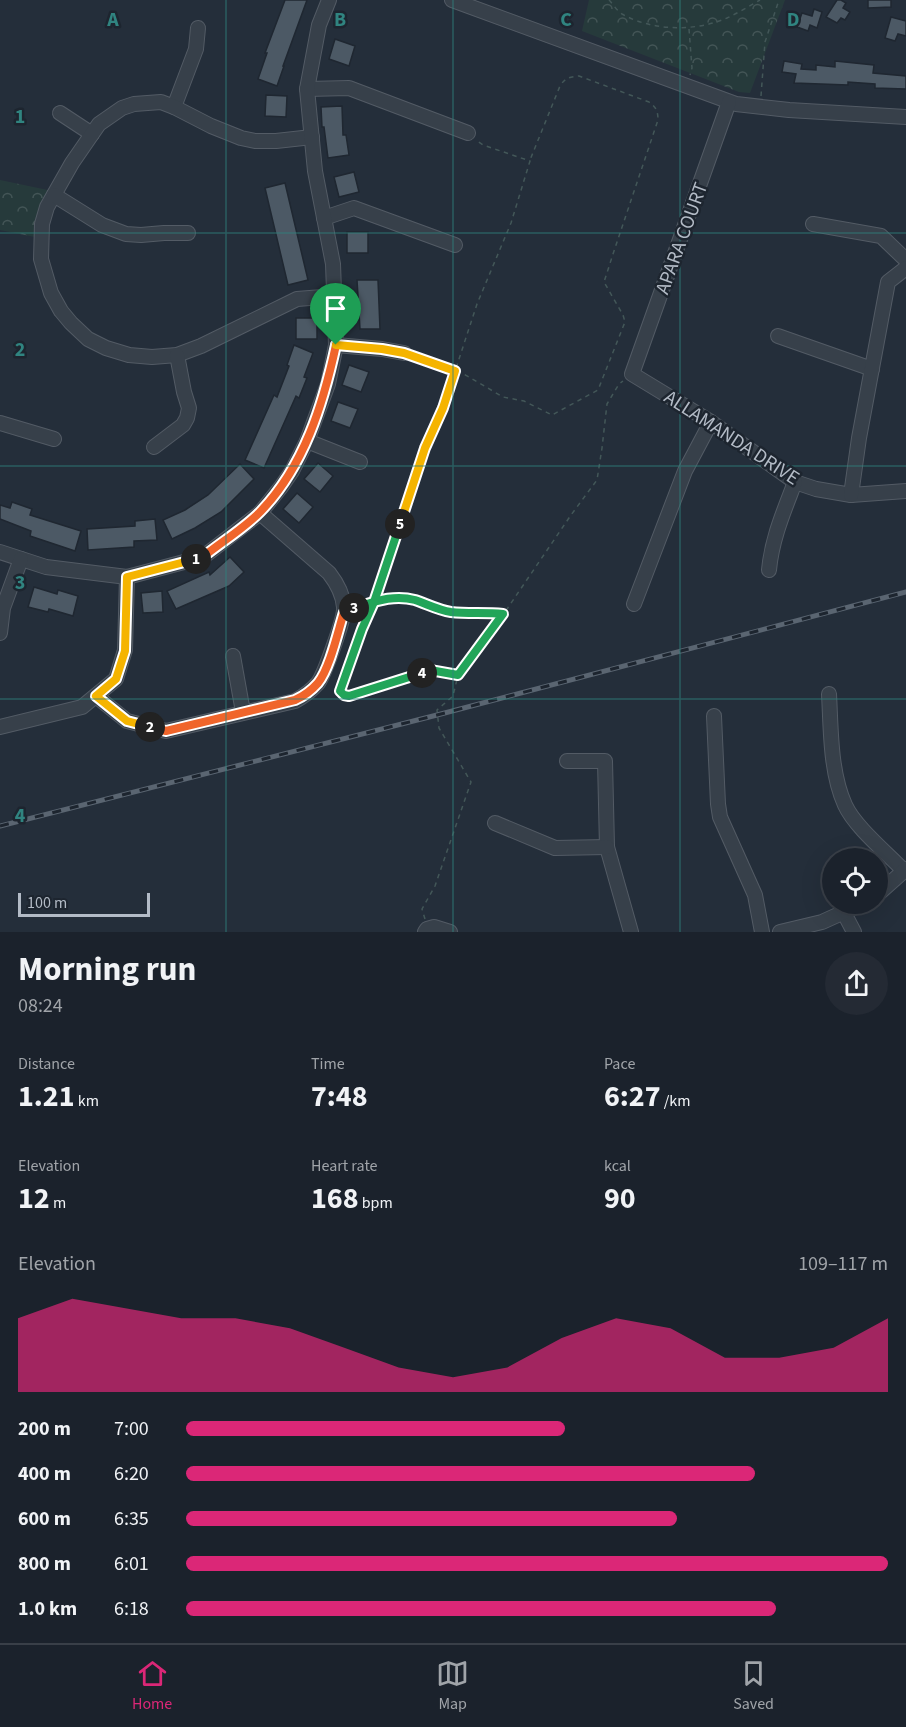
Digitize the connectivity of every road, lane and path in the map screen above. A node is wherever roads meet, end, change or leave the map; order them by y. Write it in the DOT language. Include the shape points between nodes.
graph roads {
  1 [pos="329,0"];
  2 [pos="452,0"];
  3 [pos="609,0"];
  4 [pos="760,0"];
  5 [pos="779,0"];
  6 [pos="198,28"];
  7 [pos="689,28"];
  8 [pos="689,78"];
  9 [pos="307,88"];
  10 [pos="761,99"];
  11 [pos="729,102"];
  12 [pos="174,107"];
  13 [pos="60,113"];
  14 [pos="906,117"];
  15 [pos="468,133"];
  16 [pos="92,134"];
  17 [pos="312,136"];
  18 [pos="530,160"];
  19 [pos="54,195"];
  20 [pos="324,218"];
  21 [pos="813,224"];
  22 [pos="188,233"];
  23 [pos="455,245"];
  24 [pos="906,260"];
  25 [pos="906,268"];
  26 [pos="335,296"];
  27 [pos="778,336"];
  28 [pos="336,345"];
  29 [pos="404,353"];
  30 [pos="177,355"];
  31 [pos="872,369"];
  32 [pos="455,370"];
  33 [pos="632,374"];
  34 [pos="711,422"];
  35 [pos="0,423"];
  36 [pos="54,439"];
  37 [pos="307,441"];
  38 [pos="154,447"];
  39 [pos="360,462"];
  40 [pos="795,482"];
  41 [pos="906,491"];
  42 [pos="851,495"];
  43 [pos="260,513"];
  44 [pos="0,552"];
  45 [pos="21,559"];
  46 [pos="769,570"];
  47 [pos="127,577"];
  48 [pos="374,602"];
  49 [pos="634,604"];
  50 [pos="344,612"];
  51 [pos="503,614"];
  52 [pos="0,633"];
  53 [pos="233,656"];
  54 [pos="458,675"];
  55 [pos="829,694"];
  56 [pos="96,696"];
  57 [pos="243,712"];
  58 [pos="714,716"];
  59 [pos="0,727"];
  60 [pos="567,761"];
  61 [pos="495,823"];
  62 [pos="607,848"];
  63 [pos="905,870"];
  64 [pos="888,885"];
  65 [pos="842,914"];
  66 [pos="845,914"];
  67 [pos="426,930"];
  68 [pos="450,932"];
  69 [pos="631,932"];
  70 [pos="762,932"];
  71 [pos="780,932"];
  72 [pos="854,932"];
  1 -- 9 [label="street"];
  2 -- 11 [label="street"];
  3 -- 7 [label="path" via="620,13 639,20 662,27"];
  4 -- 7 [label="path" via="726,19"];
  5 -- 10 [label="path" via="765,42"];
  6 -- 12 [label="street" via="196,49"];
  7 -- 8 [label="path"];
  9 -- 15 [label="street" via="348,88"];
  9 -- 17 [label="street"];
  11 -- 14 [label="street" via="764,108"];
  11 -- 33 [label="street, APARA COURT"];
  12 -- 16 [label="street" via="161,102 134,104 99,124"];
  12 -- 17 [label="street" via="211,126 255,141"];
  13 -- 16 [label="street"];
  15 -- 18 [label="path" via="483,146"];
  16 -- 19 [label="street"];
  17 -- 20 [label="street"];
  18 -- 32 [label="path" via="511,223"];
  18 -- 32 [label="path" via="560,86 570,76 655,106 658,120 604,282 625,322 598,390 552,415 503,397"];
  19 -- 22 [label="street" via="102,225 126,234"];
  19 -- 30 [label="street" via="42,224 41,259 61,311 88,339 106,348 129,355"];
  20 -- 23 [label="street" via="354,208"];
  20 -- 26 [label="street"];
  21 -- 24 [label="street" via="881,236"];
  25 -- 31 [label="street" via="888,282"];
  26 -- 28 [label="street"];
  26 -- 30 [label="street" via="297,299"];
  27 -- 31 [label="street"];
  28 -- 29 [label="street"];
  28 -- 37 [label="street" via="328,384"];
  29 -- 32 [label="path"];
  30 -- 38 [label="street" via="189,408 187,418"];
  31 -- 42 [label="street"];
  32 -- 48 [label="path"];
  33 -- 34 [label="street, ALLAMANDA DRIVE"];
  33 -- 51 [label="path" via="619,384 607,404 597,480"];
  34 -- 40 [label="street, ALLAMANDA DRIVE"];
  34 -- 49 [label="street" via="685,471"];
  35 -- 36 [label="street"];
  37 -- 39 [label="street"];
  37 -- 43 [label="street" via="292,471"];
  40 -- 42 [label="street, ALLAMANDA DRIVE"];
  40 -- 46 [label="street" via="778,524"];
  41 -- 42 [label="street, ALLAMANDA DRIVE"];
  43 -- 47 [label="street" via="203,557"];
  43 -- 50 [label="street" via="328,573 341,596"];
  44 -- 45 [label="street"];
  45 -- 47 [label="street" via="46,567"];
  45 -- 52 [label="street" via="3,609"];
  47 -- 56 [label="street" via="125,651 116,679"];
  48 -- 50 [label="path"];
  48 -- 51 [label="path" via="405,598 453,612"];
  48 -- 54 [label="path" via="340,687 344,695 430,670"];
  50 -- 57 [label="street" via="324,673 312,690 295,700"];
  51 -- 54 [label="path"];
  53 -- 57 [label="street"];
  54 -- 67 [label="path" via="453,696 437,710 439,728 471,782 435,886 422,909"];
  55 -- 63 [label="street" via="836,779 845,806"];
  56 -- 57 [label="street" via="127,721 166,731"];
  56 -- 59 [label="street" via="82,707"];
  58 -- 70 [label="street" via="720,817 755,895"];
  60 -- 62 [label="street" via="605,761"];
  61 -- 62 [label="street" via="555,848"];
  62 -- 69 [label="street"];
  63 -- 64 [label="street"];
  65 -- 71 [label="street"];
  66 -- 72 [label="street"];
  67 -- 68 [label="street" via="434,927"];
}
